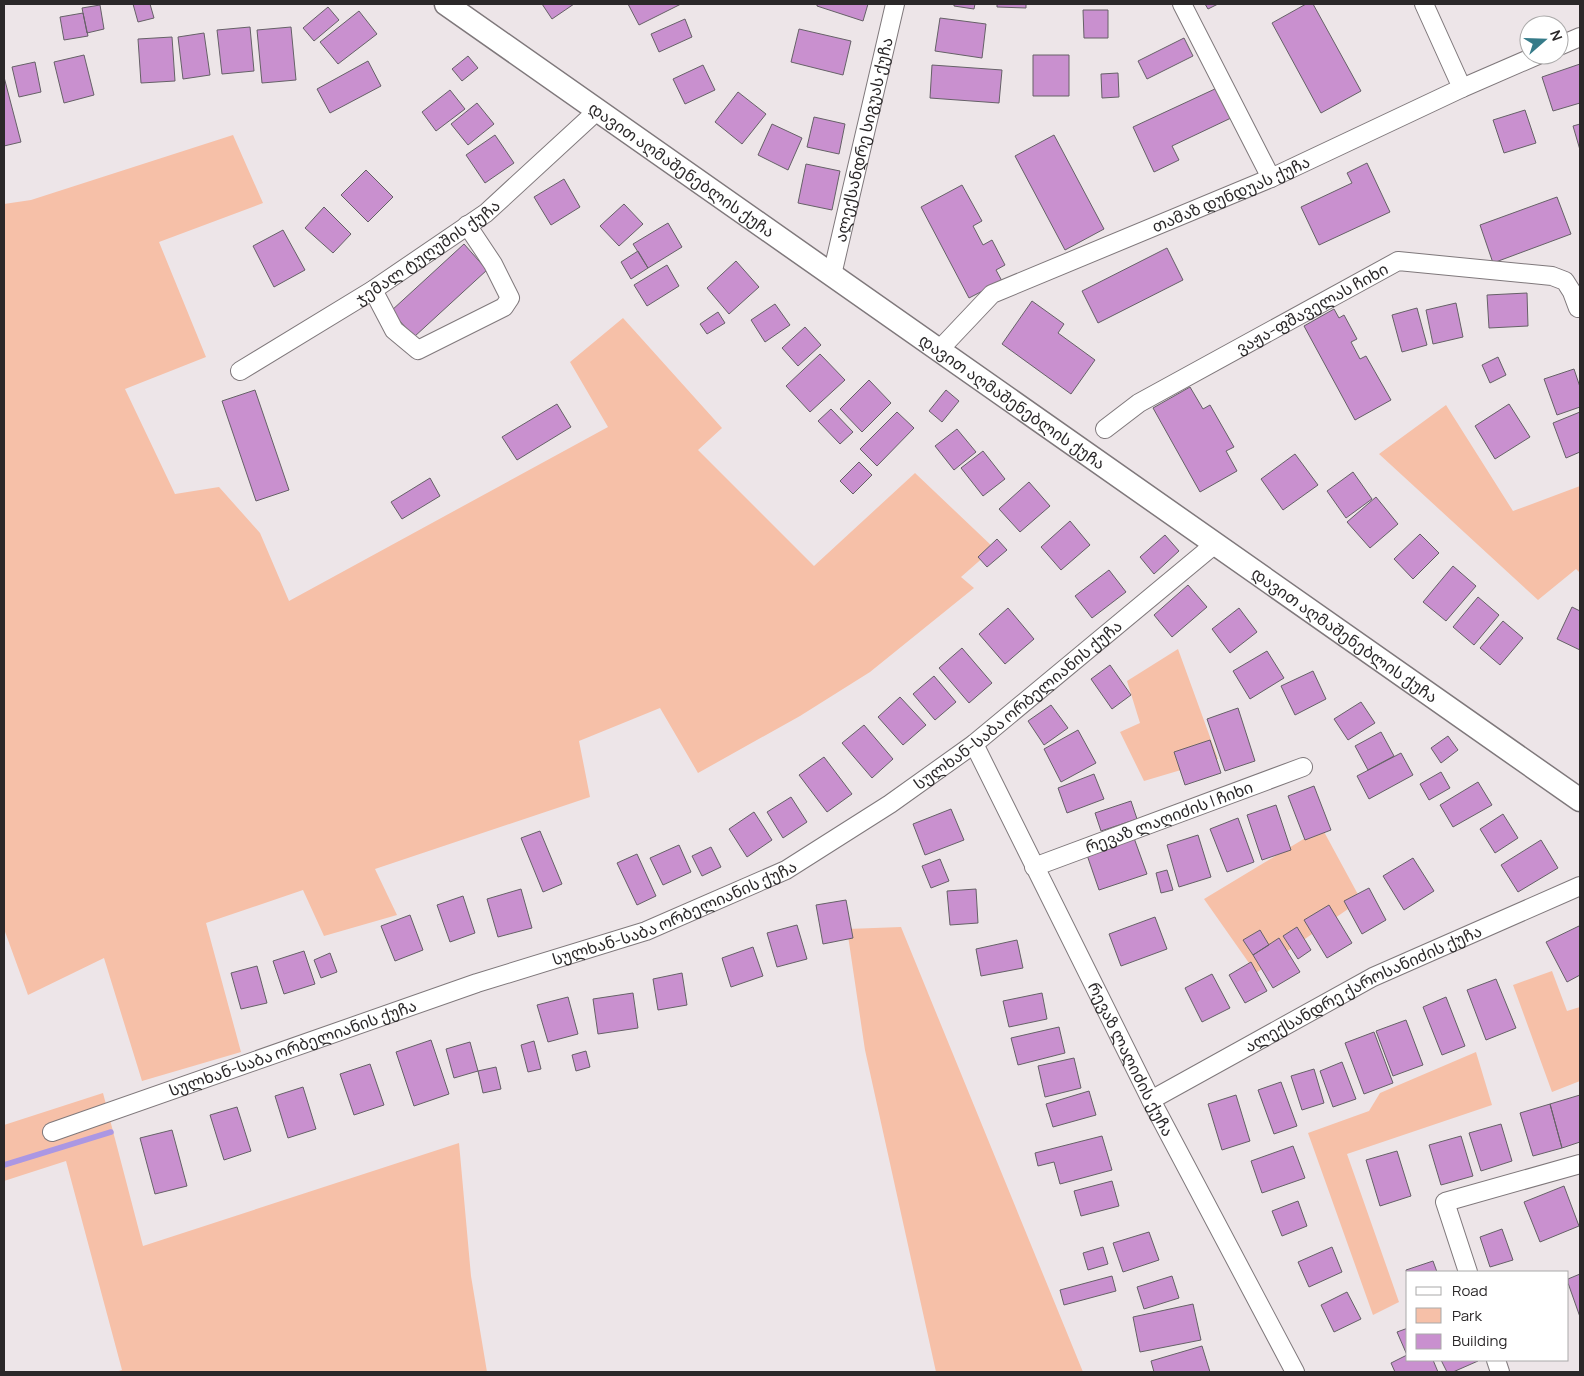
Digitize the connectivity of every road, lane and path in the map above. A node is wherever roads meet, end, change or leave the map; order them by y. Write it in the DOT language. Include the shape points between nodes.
graph roads {
  1 [pos="446,4"];
  2 [pos="895,4"];
  3 [pos="1182,4"];
  4 [pos="1424,4"];
  5 [pos="1519,63"];
  6 [pos="1462,88"];
  7 [pos="598,110"];
  8 [pos="1271,178"];
  9 [pos="467,225"];
  10 [pos="832,275"];
  11 [pos="373,290"];
  12 [pos="1579,307"];
  13 [pos="939,350"];
  14 [pos="240,371"];
  15 [pos="1105,429"];
  16 [pos="1215,544"];
  17 [pos="974,744"];
  18 [pos="1303,767"];
  19 [pos="1580,800"];
  20 [pos="1034,867"];
  21 [pos="1580,886"];
  22 [pos="1151,1100"];
  23 [pos="52,1132"];
  24 [pos="1580,1164"];
  25 [pos="1468,1271"];
  26 [pos="1295,1372"];
  1 -- 7 [label="main road, დავით აღმაშენებლის ქუჩა"];
  2 -- 10 [label="street, ალექსანდრე სიგუას ქუჩა"];
  3 -- 8 [label="street"];
  4 -- 6 [label="street"];
  5 -- 6 [label="street, თამაზ დუნდუას ქუჩა"];
  6 -- 8 [label="street, თამაზ დუნდუას ქუჩა"];
  7 -- 9 [label="street, ჯემალ ტუღუშის ქუჩა" via="486,213"];
  7 -- 10 [label="main road, დავით აღმაშენებლის ქუჩა"];
  8 -- 13 [label="street, თამაზ დუნდუას ქუჩა" via="992,294"];
  9 -- 11 [label="street, ჯემალ ტუღუშის ქუჩა"];
  9 -- 11 [label="street" via="493,264 510,298 504,307 418,350 394,330"];
  10 -- 13 [label="main road, დავით აღმაშენებლის ქუჩა"];
  11 -- 14 [label="street, ჯემალ ტუღუშის ქუჩა"];
  12 -- 15 [label="street, ვაჟა-ფშაველას ჩიხი" via="1565,281 1552,276 1398,261 1139,403"];
  13 -- 16 [label="main road, დავით აღმაშენებლის ქუჩა"];
  16 -- 17 [label="street, სულხან-საბა ორბელიანის ქუჩა"];
  16 -- 19 [label="main road, დავით აღმაშენებლის ქუჩა"];
  17 -- 20 [label="street, რევაზ ლაღიძის ქუჩა"];
  17 -- 23 [label="street, სულხან-საბა ორბელიანის ქუჩა" via="890,804 786,870 646,931 477,983"];
  18 -- 20 [label="street, რევაზ ლაღიძის I ჩიხი"];
  20 -- 22 [label="street, რევაზ ლაღიძის ქუჩა"];
  21 -- 22 [label="street, ალექსანდრე ქაროსანიძის ქუჩა" via="1373,977"];
  22 -- 26 [label="street, რევაზ ლაღიძის ქუჩა"];
  24 -- 25 [label="street" via="1445,1202"];
}
